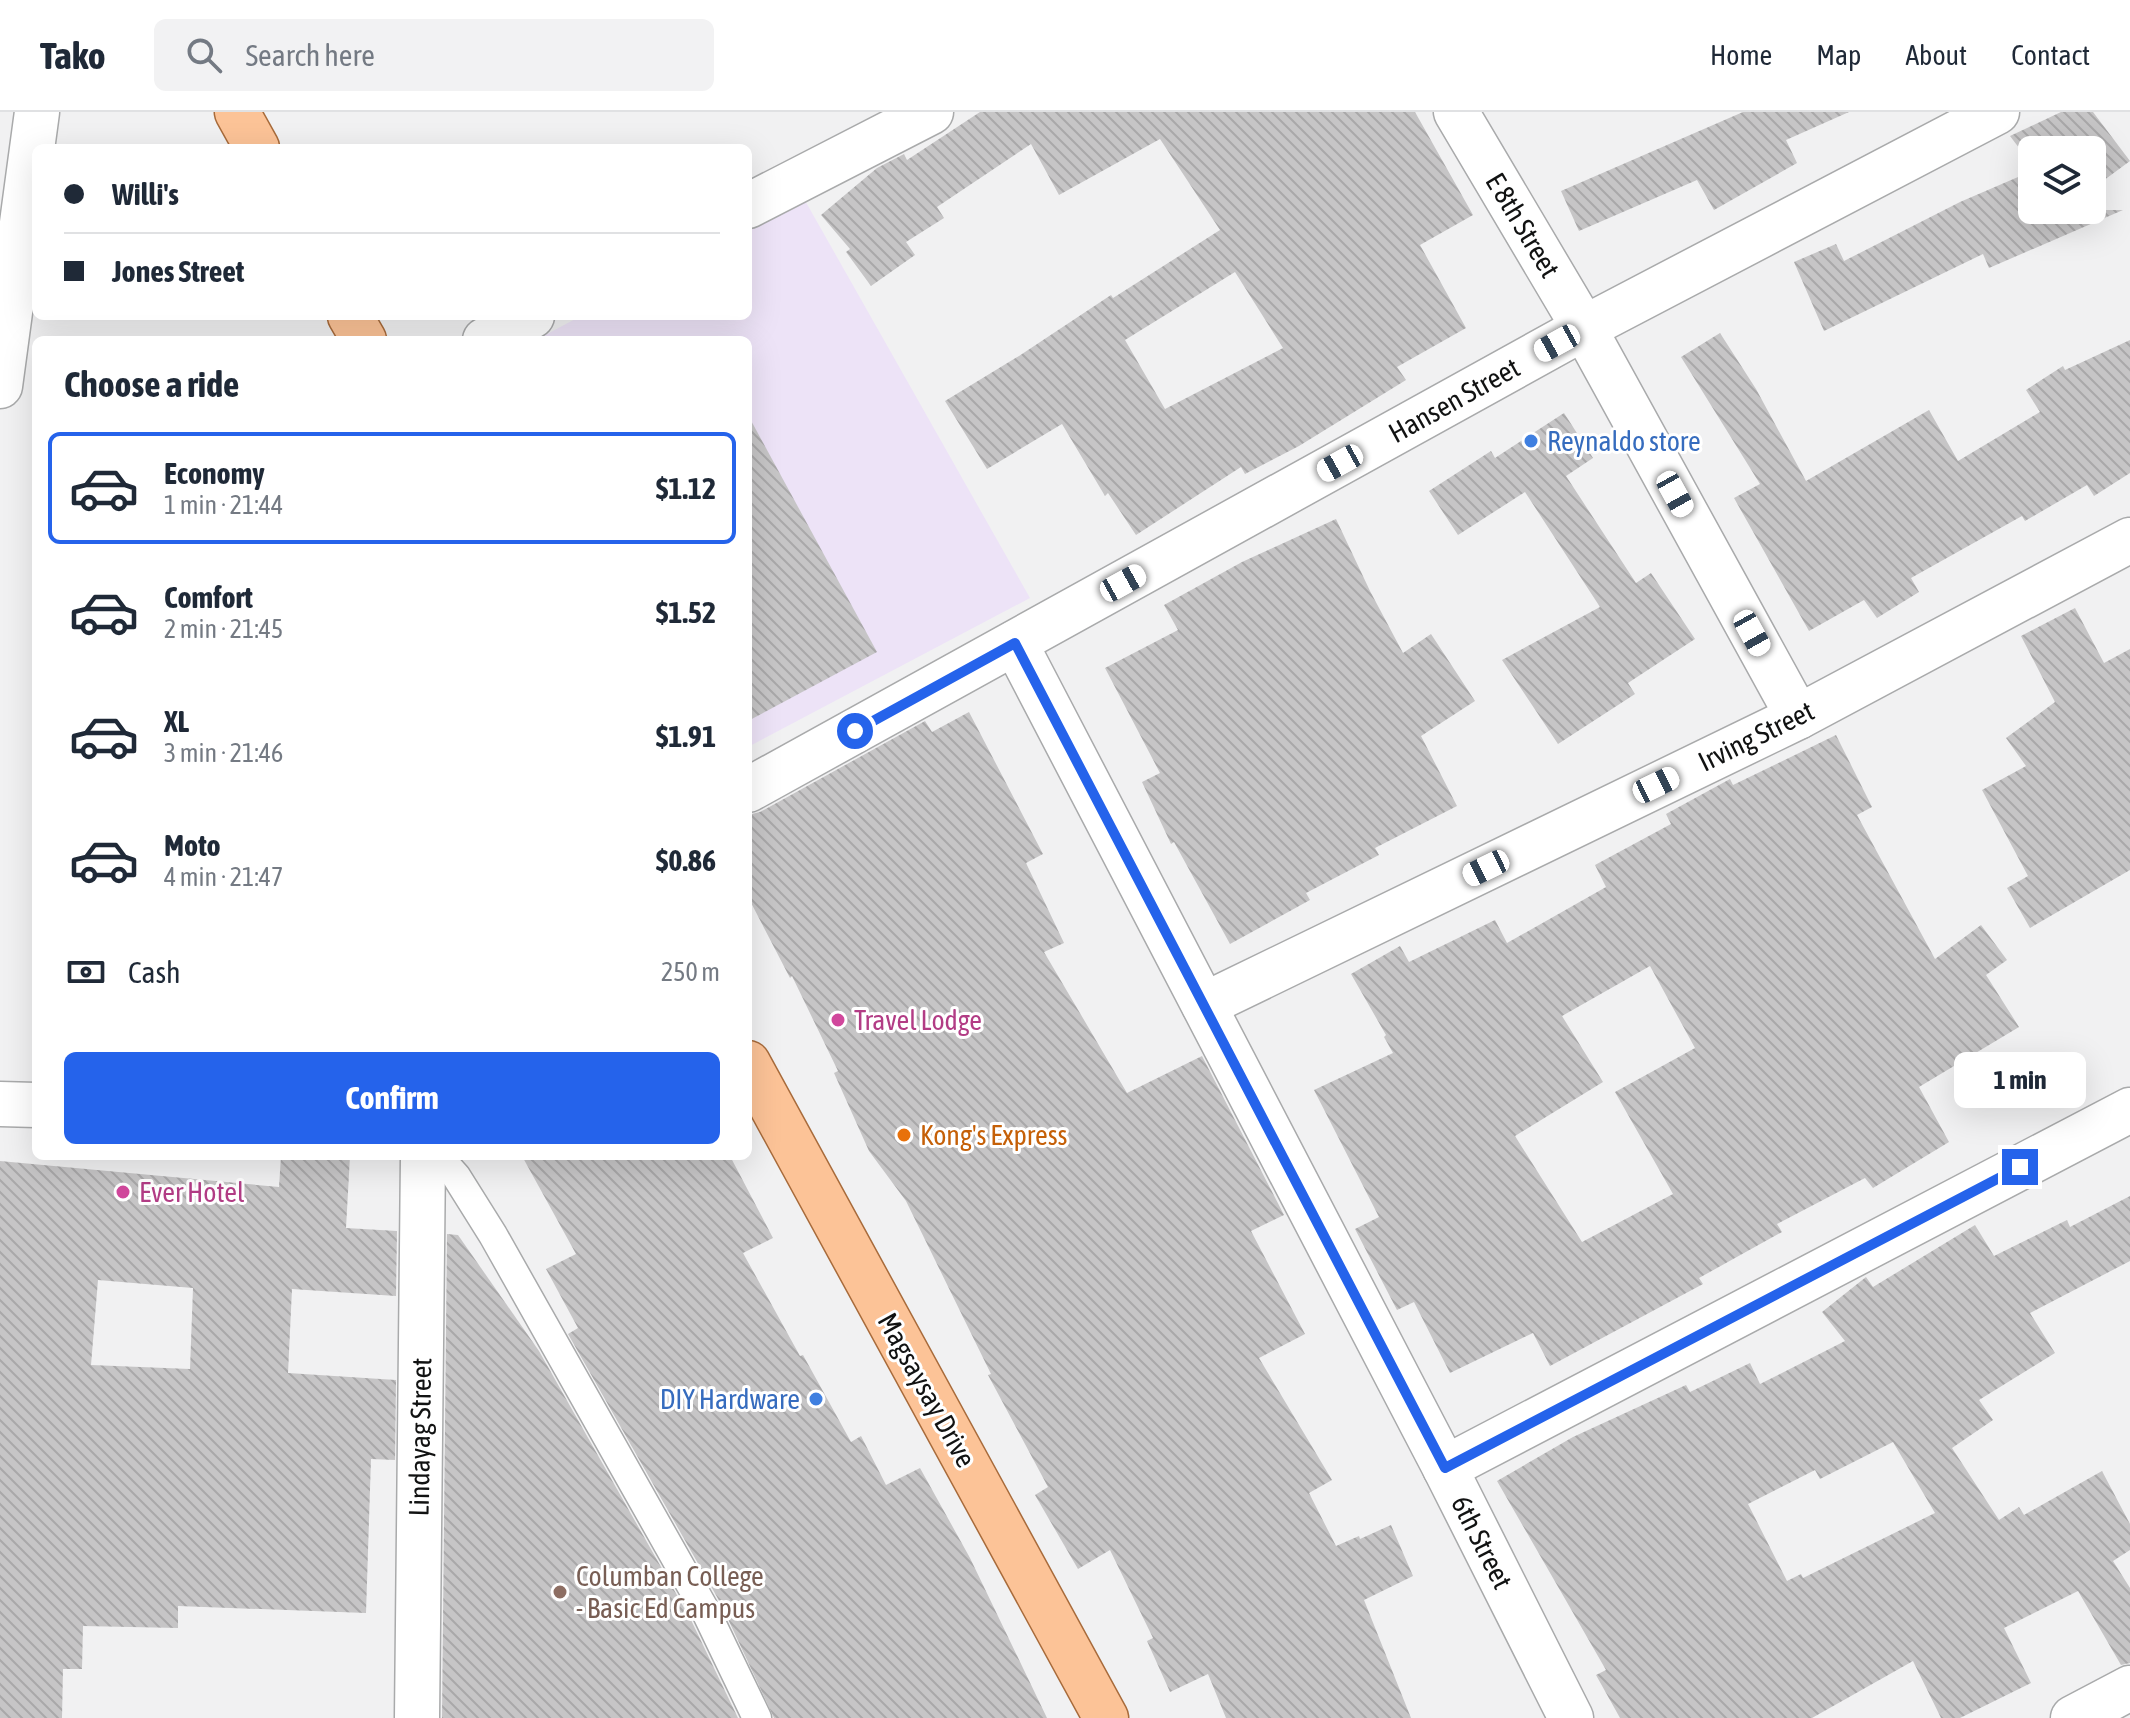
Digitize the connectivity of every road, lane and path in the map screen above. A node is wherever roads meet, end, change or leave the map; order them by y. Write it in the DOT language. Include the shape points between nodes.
graph roads {
  1 [pos="37,112"];
  2 [pos="237,112"];
  3 [pos="931,112"];
  4 [pos="1456,112"];
  5 [pos="1997,112"];
  6 [pos="33,144"];
  7 [pos="255,144"];
  8 [pos="32,149"];
  9 [pos="752,204"];
  10 [pos="524,320"];
  11 [pos="1584,328"];
  12 [pos="493,336"];
  13 [pos="0,386"];
  14 [pos="2130,540"];
  15 [pos="1015,643"];
  16 [pos="1798,717"];
  17 [pos="752,788"];
  18 [pos="1204,1005"];
  19 [pos="752,1070"];
  20 [pos="0,1104"];
  21 [pos="32,1105"];
  22 [pos="2130,1110"];
  23 [pos="423,1160"];
  24 [pos="442,1160"];
  25 [pos="1445,1468"];
  26 [pos="2130,1688"];
  27 [pos="417,1718"];
  28 [pos="757,1718"];
  29 [pos="1106,1718"];
  30 [pos="1571,1718"];
  31 [pos="2073,1718"];
  1 -- 6 [label="street"];
  2 -- 7 [label="main road"];
  3 -- 9 [label="street"];
  4 -- 11 [label="street, E 8th Street"];
  5 -- 11 [label="street, Hansen Street"];
  8 -- 13 [label="street"];
  10 -- 12 [label="street"];
  11 -- 15 [label="street, Hansen Street"];
  11 -- 16 [label="street, E 8th Street"];
  14 -- 16 [label="street, Irving Street"];
  15 -- 17 [label="street, Hansen Street"];
  15 -- 18 [label="street, 6th Street"];
  16 -- 18 [label="street, Irving Street"];
  18 -- 25 [label="street, 6th Street"];
  19 -- 29 [label="main road, Magsaysay Drive"];
  20 -- 21 [label="street"];
  22 -- 25 [label="street"];
  23 -- 27 [label="street, Lindayag Street"];
  24 -- 28 [label="lane" via="493,1235 706,1612"];
  25 -- 30 [label="street, 6th Street"];
  26 -- 31 [label="street"];
}
